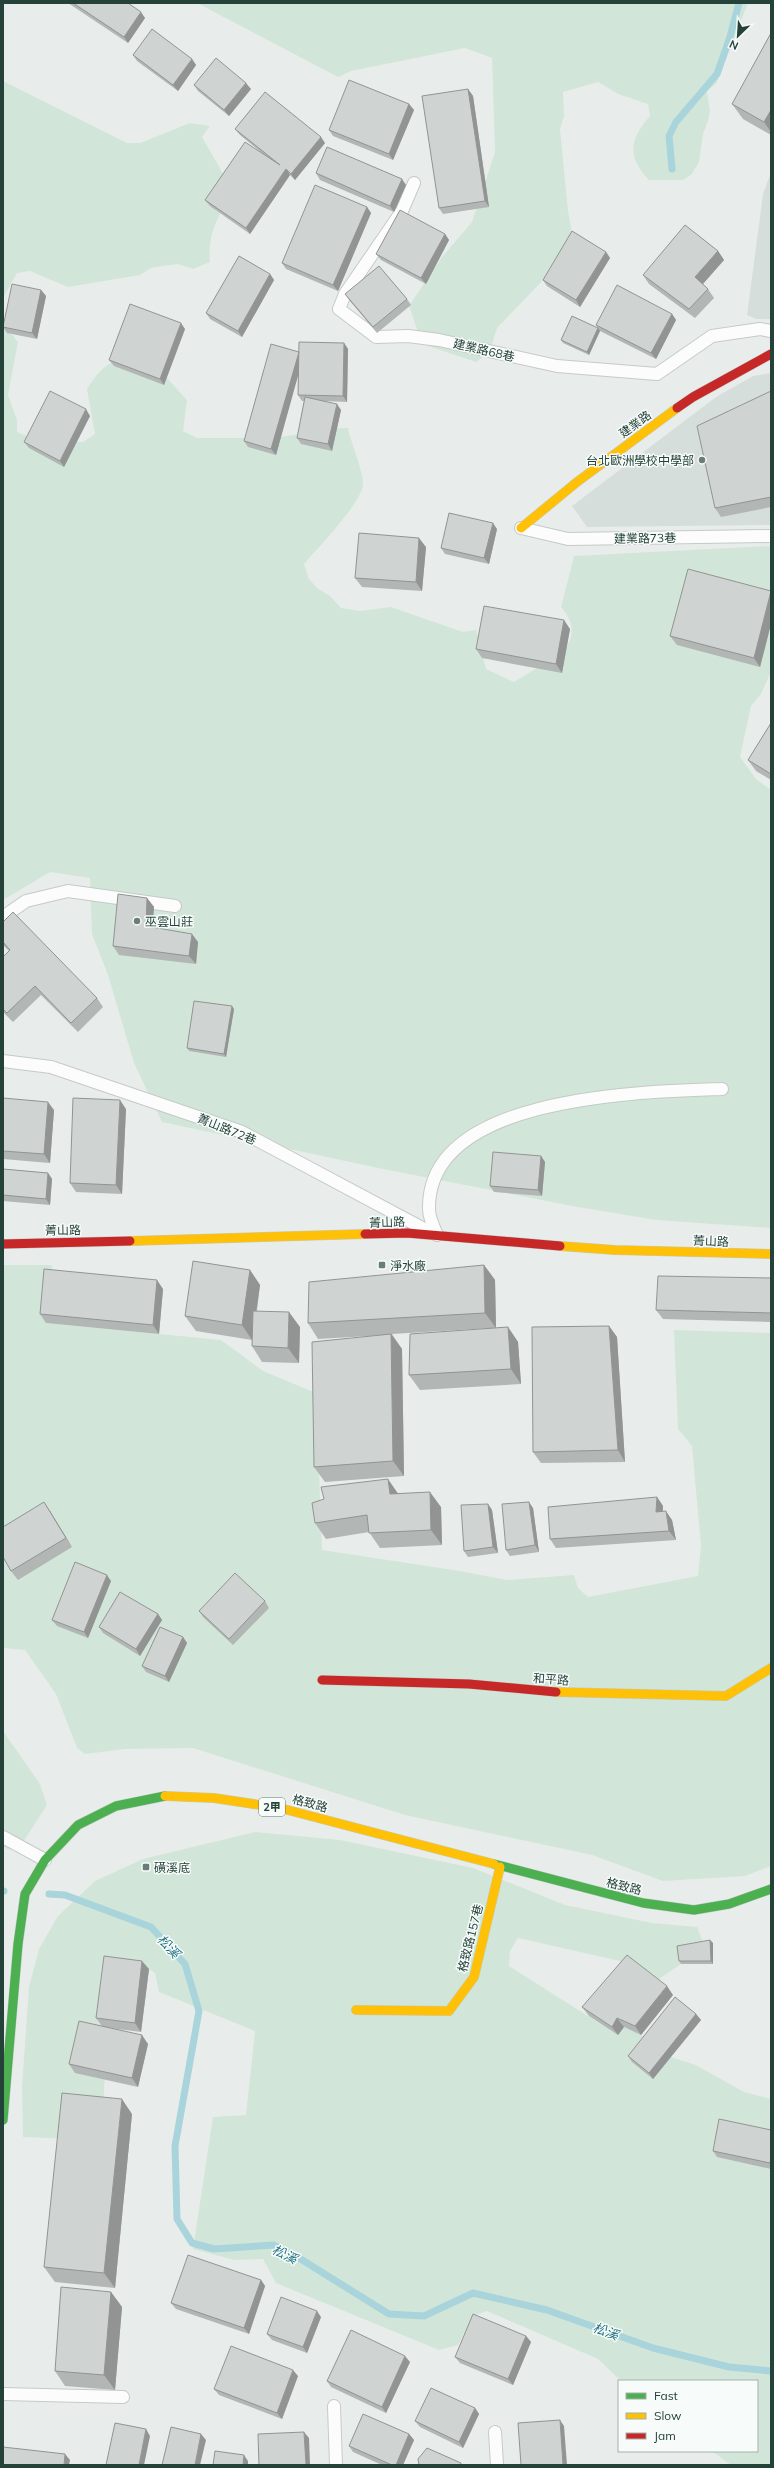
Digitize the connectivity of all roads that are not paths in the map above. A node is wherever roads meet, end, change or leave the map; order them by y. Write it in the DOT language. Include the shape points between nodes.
graph roads {
  1 [pos="414,184"];
  2 [pos="771,331"];
  3 [pos="771,354"];
  4 [pos="521,528"];
  5 [pos="771,536"];
  6 [pos="175,906"];
  7 [pos="3,917"];
  8 [pos="3,1061"];
  9 [pos="722,1089"];
  10 [pos="437,1236"];
  11 [pos="3,1244"];
  12 [pos="771,1254"];
  13 [pos="771,1668"];
  14 [pos="322,1680"];
  15 [pos="3,1837"];
  16 [pos="45,1860"];
  17 [pos="500,1867"];
  18 [pos="771,1888"];
  19 [pos="356,2010"];
  20 [pos="3,2120"];
  21 [pos="3,2394"];
  22 [pos="123,2397"];
  23 [pos="334,2406"];
  24 [pos="495,2432"];
  25 [pos="336,2465"];
  26 [pos="497,2465"];
  1 -- 2 [label="lane, 建業路68巷" via="402,211 345,294 339,309 376,337 408,336 439,340 557,366 657,374 712,336 760,329"];
  3 -- 4 [label="street, 建業路" via="693,397 577,482"];
  4 -- 5 [label="lane, 建業路73巷" via="568,539"];
  6 -- 7 [label="lane" via="68,891 26,901"];
  8 -- 10 [label="lane, 菁山路72巷" via="51,1067 242,1132"];
  9 -- 10 [label="lane" via="662,1091 590,1099 519,1113 490,1125 461,1144 434,1176 428,1210"];
  10 -- 11 [label="street, 菁山路" via="407,1233"];
  10 -- 12 [label="street, 菁山路" via="615,1250"];
  13 -- 14 [label="street, 和平路" via="726,1696 569,1693 469,1684"];
  15 -- 16 [label="lane"];
  16 -- 17 [label="street, 格致路 / 2甲" via="78,1825 116,1806 161,1796 214,1798 280,1808"];
  16 -- 20 [label="street, 格致路 / 2甲" via="25,1894 18,1944"];
  17 -- 18 [label="street, 格致路 / 2甲" via="643,1903 694,1910 730,1904"];
  17 -- 19 [label="street, 格致路157巷" via="474,1977 450,2011"];
  21 -- 22 [label="lane"];
  23 -- 25 [label="lane"];
  24 -- 26 [label="lane"];
}
